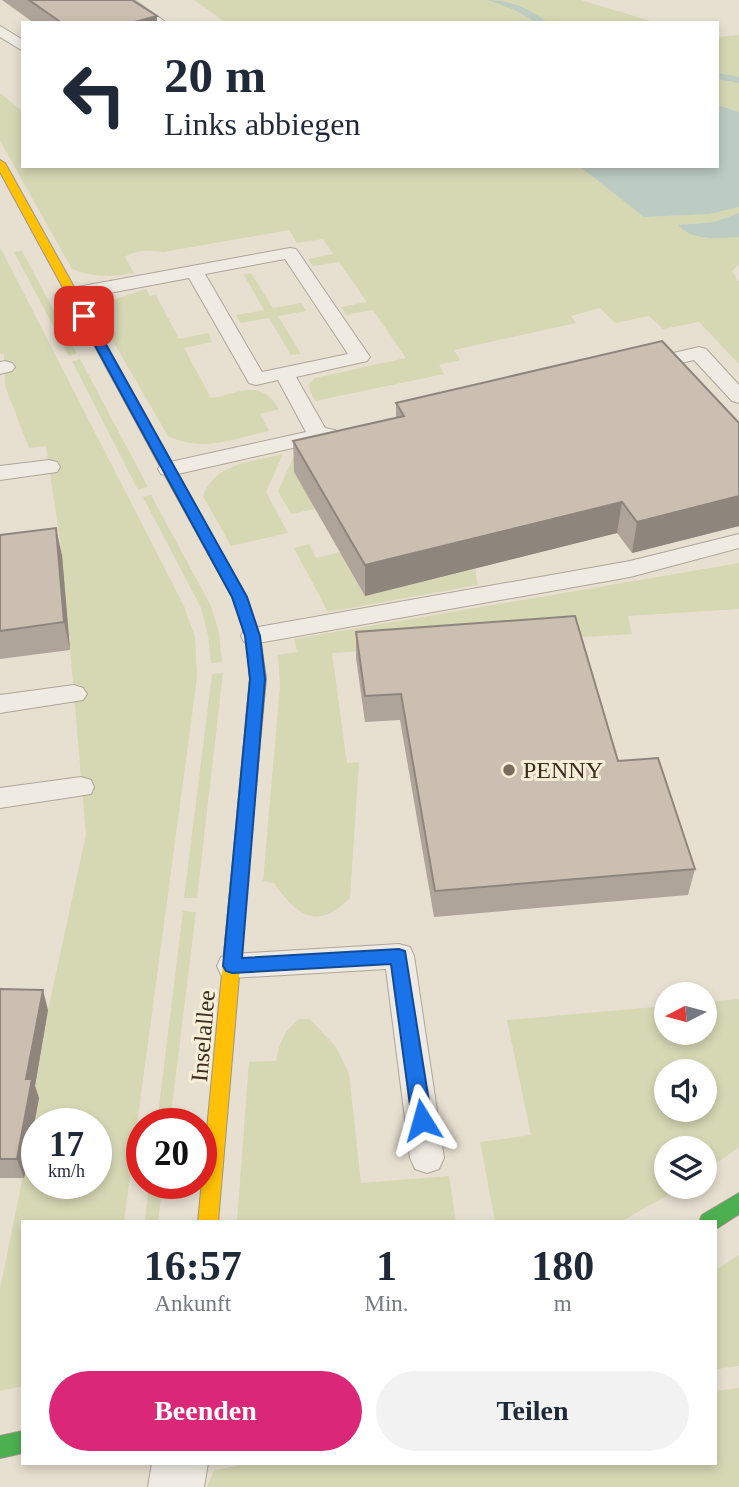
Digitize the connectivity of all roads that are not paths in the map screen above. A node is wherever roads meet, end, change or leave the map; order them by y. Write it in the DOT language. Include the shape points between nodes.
graph roads {
  1 [pos="124,0"];
  2 [pos="157,21"];
  3 [pos="0,30"];
  4 [pos="21,46"];
  5 [pos="3,173"];
  6 [pos="194,271"];
  7 [pos="72,294"];
  8 [pos="618,371"];
  9 [pos="284,373"];
  10 [pos="739,397"];
  11 [pos="346,430"];
  12 [pos="319,436"];
  13 [pos="49,467"];
  14 [pos="169,469"];
  15 [pos="0,473"];
  16 [pos="739,541"];
  17 [pos="253,636"];
  18 [pos="74,694"];
  19 [pos="0,704"];
  20 [pos="81,787"];
  21 [pos="0,798"];
  22 [pos="232,966"];
  23 [pos="428,1158"];
  24 [pos="739,1203"];
  25 [pos="208,1220"];
  26 [pos="712,1220"];
  27 [pos="21,1442"];
  28 [pos="0,1447"];
  29 [pos="180,1465"];
  30 [pos="176,1487"];
  1 -- 2 [label="lane"];
  3 -- 4 [label="lane"];
  5 -- 7 [label="street, Inselallee"];
  6 -- 7 [label="lane"];
  6 -- 9 [label="lane" via="256,379"];
  6 -- 9 [label="lane" via="290,253 360,357"];
  7 -- 14 [label="street, Inselallee"];
  8 -- 10 [label="lane" via="699,353"];
  9 -- 12 [label="lane"];
  11 -- 12 [label="lane"];
  12 -- 14 [label="lane"];
  13 -- 15 [label="lane"];
  14 -- 17 [label="street, Inselallee" via="239,597"];
  16 -- 17 [label="lane" via="630,569"];
  17 -- 22 [label="street, Inselallee" via="258,679"];
  18 -- 19 [label="lane"];
  20 -- 21 [label="lane"];
  22 -- 23 [label="lane" via="399,956"];
  22 -- 25 [label="street, Inselallee"];
  24 -- 26 [label="street"];
  27 -- 28 [label="street"];
  29 -- 30 [label="street"];
}
